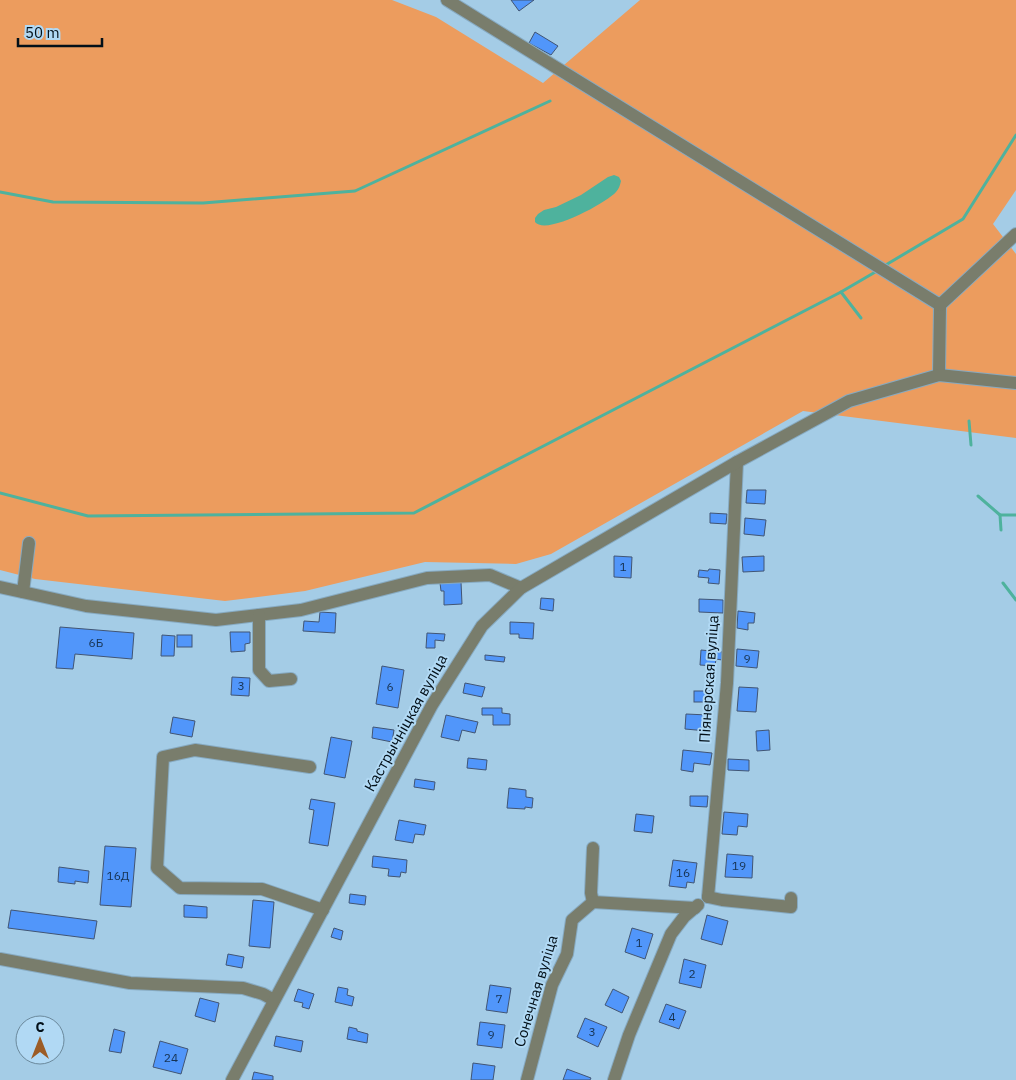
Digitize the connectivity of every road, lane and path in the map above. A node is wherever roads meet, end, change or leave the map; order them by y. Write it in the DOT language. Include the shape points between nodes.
graph roads {
  1 [pos="447,0"];
  2 [pos="1016,235"];
  3 [pos="940,305"];
  4 [pos="940,375"];
  5 [pos="1016,383"];
  6 [pos="737,462"];
  7 [pos="29,543"];
  8 [pos="0,587"];
  9 [pos="521,588"];
  10 [pos="23,592"];
  11 [pos="259,615"];
  12 [pos="292,679"];
  13 [pos="310,767"];
  14 [pos="593,848"];
  15 [pos="708,897"];
  16 [pos="791,898"];
  17 [pos="593,902"];
  18 [pos="695,908"];
  19 [pos="323,910"];
  20 [pos="0,959"];
  21 [pos="274,1000"];
  22 [pos="232,1080"];
  23 [pos="528,1080"];
  24 [pos="614,1080"];
  1 -- 3 [label="street"];
  2 -- 3 [label="street"];
  3 -- 4 [label="street"];
  4 -- 5 [label="street"];
  4 -- 6 [label="street, Кастрычніцкая вуліца" via="849,401"];
  6 -- 9 [label="street, Кастрычніцкая вуліца"];
  6 -- 15 [label="street, Піянерская вуліца" via="727,683"];
  7 -- 10 [label="street"];
  8 -- 10 [label="street"];
  9 -- 11 [label="street" via="490,575 427,578 301,610"];
  9 -- 19 [label="street, Кастрычніцкая вуліца" via="482,626 432,705"];
  10 -- 11 [label="street" via="113,610 207,620"];
  11 -- 12 [label="street" via="260,670 269,681"];
  13 -- 19 [label="street" via="195,750 163,757 157,868 180,888 262,889"];
  14 -- 17 [label="street"];
  15 -- 16 [label="street" via="791,907"];
  15 -- 18 [label="street"];
  17 -- 18 [label="street"];
  17 -- 23 [label="street, Сонечная вуліца" via="572,920 567,954 552,985"];
  18 -- 24 [label="street" via="671,934"];
  19 -- 21 [label="street, Кастрычніцкая вуліца"];
  20 -- 21 [label="street" via="130,983 243,988"];
  21 -- 22 [label="street, Кастрычніцкая вуліца"];
}
